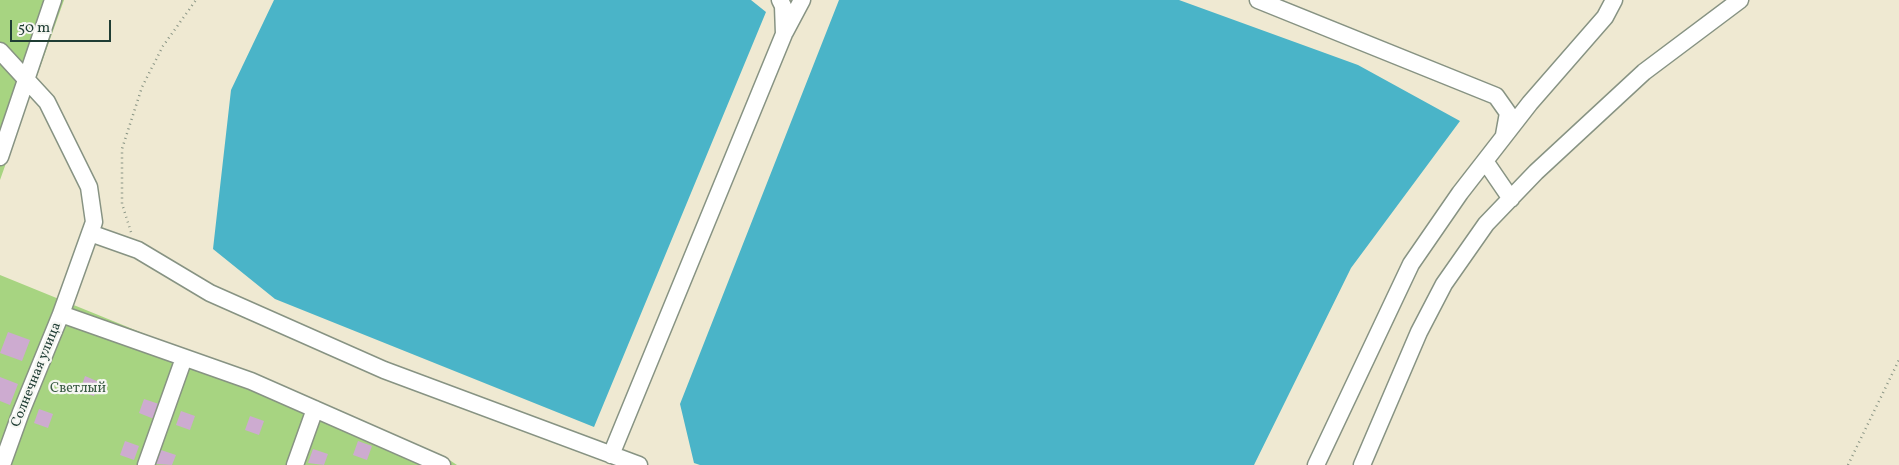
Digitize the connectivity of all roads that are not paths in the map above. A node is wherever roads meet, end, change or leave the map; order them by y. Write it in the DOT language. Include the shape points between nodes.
graph roads {
  1 [pos="53,0"];
  2 [pos="780,0"];
  3 [pos="802,0"];
  4 [pos="1258,0"];
  5 [pos="1614,0"];
  6 [pos="1740,0"];
  7 [pos="784,34"];
  8 [pos="0,51"];
  9 [pos="27,79"];
  10 [pos="1504,137"];
  11 [pos="0,157"];
  12 [pos="1486,160"];
  13 [pos="1511,199"];
  14 [pos="90,233"];
  15 [pos="62,314"];
  16 [pos="184,358"];
  17 [pos="315,410"];
  18 [pos="611,454"];
  19 [pos="2,465"];
  20 [pos="146,465"];
  21 [pos="295,465"];
  22 [pos="442,465"];
  23 [pos="639,465"];
  24 [pos="1316,465"];
  25 [pos="1362,465"];
  1 -- 9 [label="street"];
  2 -- 7 [label="street"];
  3 -- 7 [label="street"];
  4 -- 10 [label="street" via="1496,96 1508,113"];
  5 -- 10 [label="street" via="1605,17"];
  6 -- 13 [label="street" via="1644,72"];
  7 -- 18 [label="street"];
  8 -- 9 [label="street, Солнечная улица"];
  9 -- 11 [label="street"];
  9 -- 14 [label="street, Солнечная улица" via="47,102 89,187 94,222"];
  10 -- 12 [label="street"];
  12 -- 13 [label="street"];
  12 -- 24 [label="street" via="1411,264"];
  13 -- 25 [label="street" via="1486,224 1444,284 1419,332"];
  14 -- 15 [label="street, Солнечная улица"];
  14 -- 18 [label="street" via="138,250 210,293 384,370"];
  15 -- 16 [label="street"];
  15 -- 19 [label="street, Солнечная улица"];
  16 -- 17 [label="street" via="251,381"];
  16 -- 20 [label="street"];
  17 -- 21 [label="street"];
  17 -- 22 [label="street"];
  18 -- 23 [label="street"];
}
